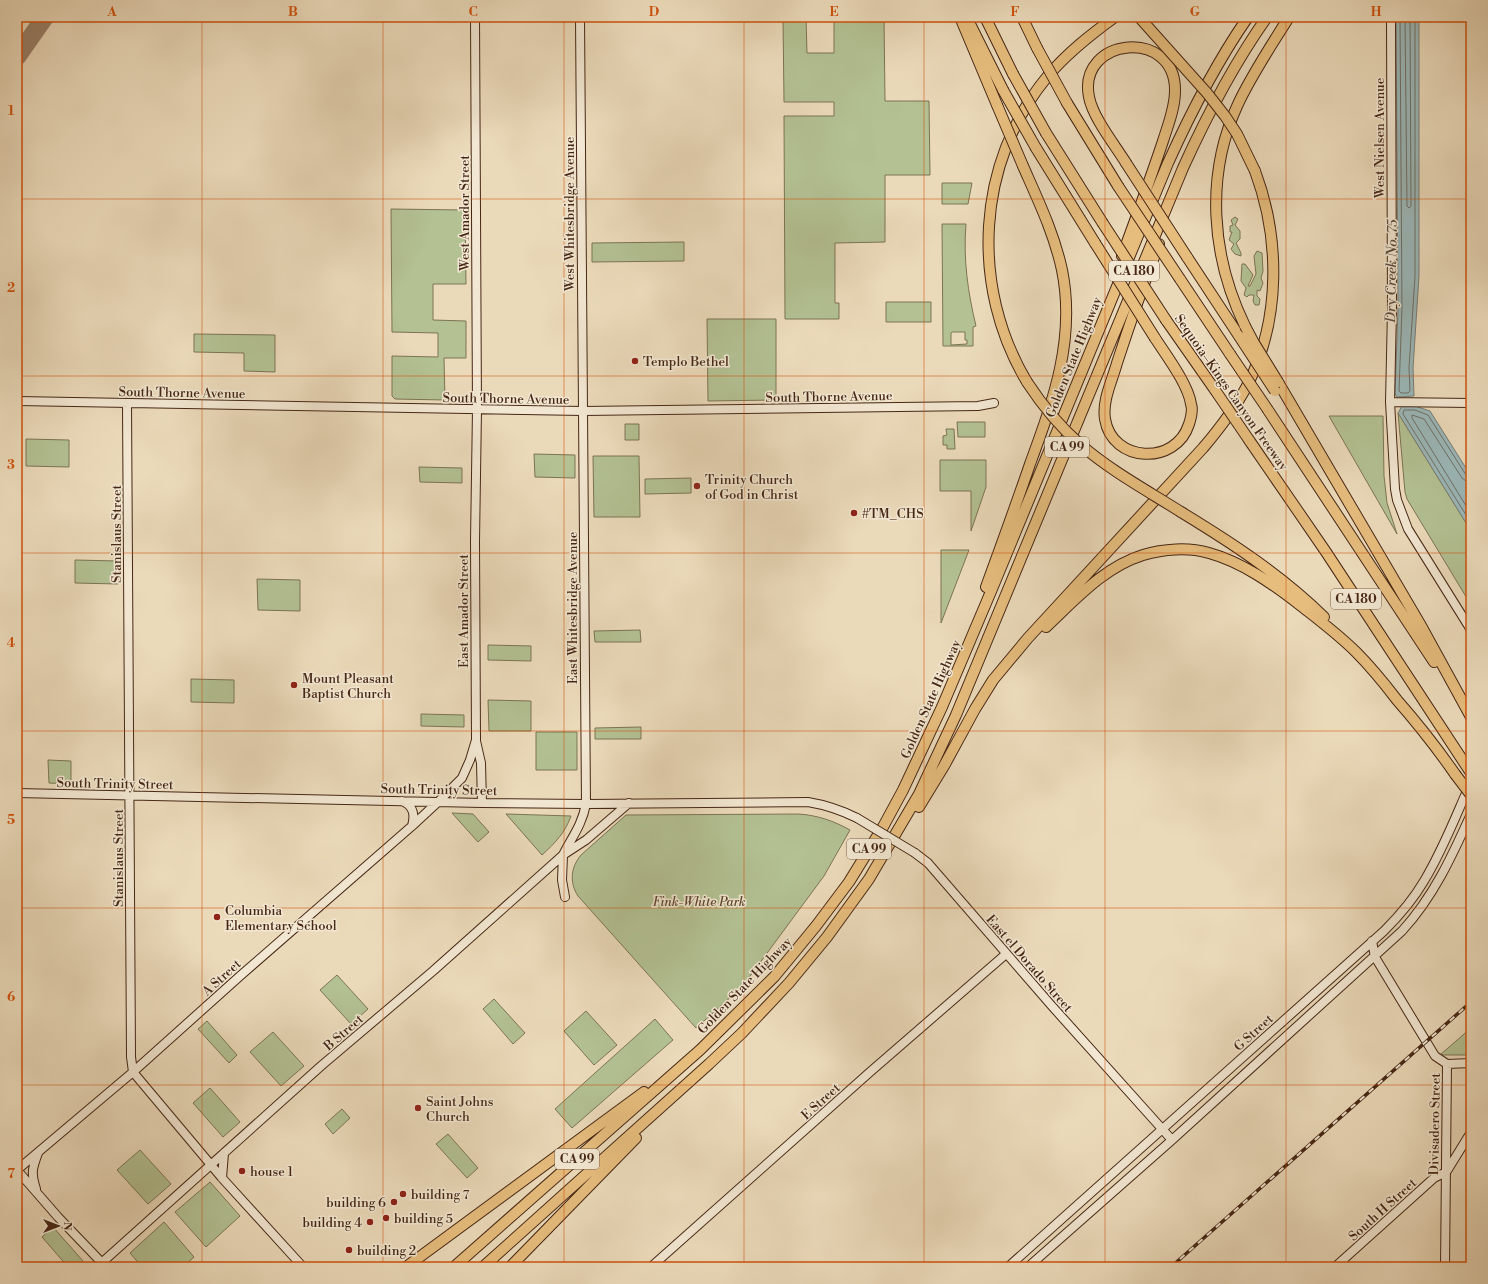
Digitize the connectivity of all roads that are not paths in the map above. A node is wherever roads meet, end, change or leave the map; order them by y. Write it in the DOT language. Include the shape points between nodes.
graph roads {
  1 [pos="475,17"];
  2 [pos="580,17"];
  3 [pos="960,17"];
  4 [pos="967,17"];
  5 [pos="984,17"];
  6 [pos="1022,17"];
  7 [pos="1115,17"];
  8 [pos="1139,17"];
  9 [pos="1248,17"];
  10 [pos="1267,17"];
  11 [pos="1288,17"];
  12 [pos="1391,17"];
  13 [pos="1204,121"];
  14 [pos="1079,377"];
  15 [pos="1276,386"];
  16 [pos="17,401"];
  17 [pos="1393,402"];
  18 [pos="127,403"];
  19 [pos="994,403"];
  20 [pos="1471,403"];
  21 [pos="477,409"];
  22 [pos="583,411"];
  23 [pos="1471,630"];
  24 [pos="1355,651"];
  25 [pos="1005,665"];
  26 [pos="942,707"];
  27 [pos="1471,718"];
  28 [pos="476,740"];
  29 [pos="1471,773"];
  30 [pos="1471,782"];
  31 [pos="17,793"];
  32 [pos="129,795"];
  33 [pos="1471,795"];
  34 [pos="400,800"];
  35 [pos="439,801"];
  36 [pos="482,802"];
  37 [pos="629,803"];
  38 [pos="586,804"];
  39 [pos="1471,814"];
  40 [pos="857,818"];
  41 [pos="412,826"];
  42 [pos="1446,839"];
  43 [pos="1457,846"];
  44 [pos="563,855"];
  45 [pos="869,879"];
  46 [pos="565,896"];
  47 [pos="1372,941"];
  48 [pos="1364,949"];
  49 [pos="1006,954"];
  50 [pos="1375,957"];
  51 [pos="700,1050"];
  52 [pos="1471,1063"];
  53 [pos="709,1064"];
  54 [pos="1447,1064"];
  55 [pos="133,1072"];
  56 [pos="1162,1129"];
  57 [pos="1471,1132"];
  58 [pos="1172,1140"];
  59 [pos="39,1151"];
  60 [pos="224,1153"];
  61 [pos="212,1165"];
  62 [pos="17,1170"];
  63 [pos="1446,1172"];
  64 [pos="222,1178"];
  65 [pos="38,1194"];
  66 [pos="101,1266"];
  67 [pos="302,1267"];
  68 [pos="406,1267"];
  69 [pos="454,1267"];
  70 [pos="483,1267"];
  71 [pos="510,1267"];
  72 [pos="651,1267"];
  73 [pos="1008,1267"];
  74 [pos="1028,1267"];
  75 [pos="1335,1267"];
  76 [pos="1445,1267"];
  1 -- 21 [label="street, West Amador Street"];
  2 -- 22 [label="street, West Whitesbridge Avenue"];
  3 -- 26 [label="highway, bridge" via="1050,227 1062,271 1066,311 1064,350 1059,376 1043,428"];
  4 -- 13 [label="highway, bridge" via="1003,90 1036,148 1095,243 1155,338 1186,387 1192,412 1188,428 1181,440 1161,452 1139,454 1121,445 1111,434 1105,419 1105,405 1132,316"];
  5 -- 29 [label="highway, Sequoia–Kings Canyon Freeway / CA 180, bridge" via="1046,133 1102,222 1166,320 1326,552"];
  6 -- 27 [label="highway, Sequoia–Kings Canyon Freeway / CA 180, bridge" via="1067,103 1118,186"];
  7 -- 24 [label="highway, bridge" via="1076,47 1051,73 1034,95 1006,148 995,184 989,214 988,238 990,281 1005,340 1014,360 1046,410 1080,445 1272,571 1308,602"];
  8 -- 25 [label="highway, bridge" via="1225,116 1255,171 1270,224 1274,271 1266,333 1248,383 1229,416 1203,448"];
  9 -- 14 [label="highway, Golden State Highway / CA 99" via="1215,68 1190,114"];
  10 -- 13 [label="highway, CA 99"];
  11 -- 15 [label="highway, bridge" via="1238,105 1226,136 1216,203 1220,249 1230,292"];
  12 -- 17 [label="street, West Nielsen Avenue"];
  13 -- 45 [label="highway, CA 99" via="950,728 919,794"];
  14 -- 15 [label="highway, bridge" via="1156,160 1175,98 1175,83 1167,64 1150,50 1136,46 1122,47 1095,65 1088,86 1092,109 1126,163 1187,257 1239,336"];
  14 -- 26 [label="highway, Golden State Highway / CA 99"];
  15 -- 27 [label="highway" via="1420,624"];
  16 -- 18 [label="street, South Thorne Avenue"];
  17 -- 20 [label="street"];
  17 -- 23 [label="street" via="1397,500 1408,529"];
  18 -- 21 [label="street, South Thorne Avenue"];
  18 -- 32 [label="street, Stanislaus Street"];
  19 -- 22 [label="street, South Thorne Avenue" via="978,406"];
  21 -- 22 [label="street, South Thorne Avenue"];
  21 -- 28 [label="street, East Amador Street"];
  22 -- 38 [label="street, East Whitesbridge Avenue"];
  24 -- 25 [label="highway" via="1288,596 1248,569 1208,552 1184,550 1142,555 1113,569 1089,587"];
  24 -- 33 [label="highway, bridge" via="1422,729"];
  25 -- 45 [label="highway" via="975,709 928,793"];
  26 -- 51 [label="highway, Golden State Highway / CA 99" via="903,790 849,882 774,977"];
  28 -- 35 [label="street, East Amador Street" via="462,778"];
  28 -- 36 [label="street" via="481,763"];
  30 -- 42 [label="street, G Street"];
  31 -- 32 [label="street, South Trinity Street"];
  32 -- 34 [label="street, South Trinity Street"];
  32 -- 55 [label="street, Stanislaus Street"];
  34 -- 35 [label="street, South Trinity Street"];
  34 -- 41 [label="street" via="407,803 413,811"];
  35 -- 36 [label="street, South Trinity Street"];
  35 -- 41 [label="street, A Street"];
  36 -- 38 [label="street, South Trinity Street"];
  37 -- 38 [label="street, South Trinity Street"];
  37 -- 40 [label="street, South Trinity Street" via="808,802 838,809"];
  37 -- 44 [label="street" via="586,840"];
  38 -- 44 [label="street, B Street" via="575,836"];
  39 -- 43 [label="street, G Street"];
  40 -- 49 [label="street, East el Dorado Street, bridge" via="928,863"];
  41 -- 55 [label="street, A Street"];
  42 -- 43 [label="street"];
  42 -- 47 [label="street, G Street" via="1417,892 1398,917"];
  43 -- 50 [label="street, G Street" via="1420,911"];
  44 -- 46 [label="street" via="562,880"];
  44 -- 60 [label="street, B Street"];
  45 -- 53 [label="highway, CA 99" via="828,937 789,983"];
  47 -- 48 [label="street, G Street"];
  47 -- 50 [label="street, Divisadero Street"];
  48 -- 50 [label="street, Divisadero Street"];
  48 -- 56 [label="street, G Street"];
  49 -- 56 [label="street, East el Dorado Street"];
  49 -- 72 [label="street, E Street"];
  50 -- 54 [label="street, Divisadero Street" via="1431,1051"];
  50 -- 58 [label="street, G Street"];
  51 -- 68 [label="highway"];
  51 -- 69 [label="highway, Golden State Highway / CA 99"];
  52 -- 54 [label="street"];
  53 -- 70 [label="highway, CA 99"];
  53 -- 71 [label="highway"];
  54 -- 63 [label="street, Divisadero Street"];
  55 -- 59 [label="street, A Street"];
  55 -- 61 [label="street"];
  56 -- 58 [label="street, East el Dorado Street"];
  56 -- 73 [label="street, G Street"];
  57 -- 63 [label="street"];
  58 -- 74 [label="street, G Street"];
  59 -- 62 [label="street, A Street"];
  59 -- 65 [label="street" via="32,1168"];
  60 -- 61 [label="street, B Street"];
  60 -- 64 [label="street"];
  61 -- 64 [label="street"];
  61 -- 66 [label="street, B Street"];
  62 -- 65 [label="street"];
  63 -- 75 [label="street, South H Street" via="1434,1178"];
  63 -- 76 [label="street, Divisadero Street"];
  64 -- 67 [label="street"];
  65 -- 66 [label="street"];
}
